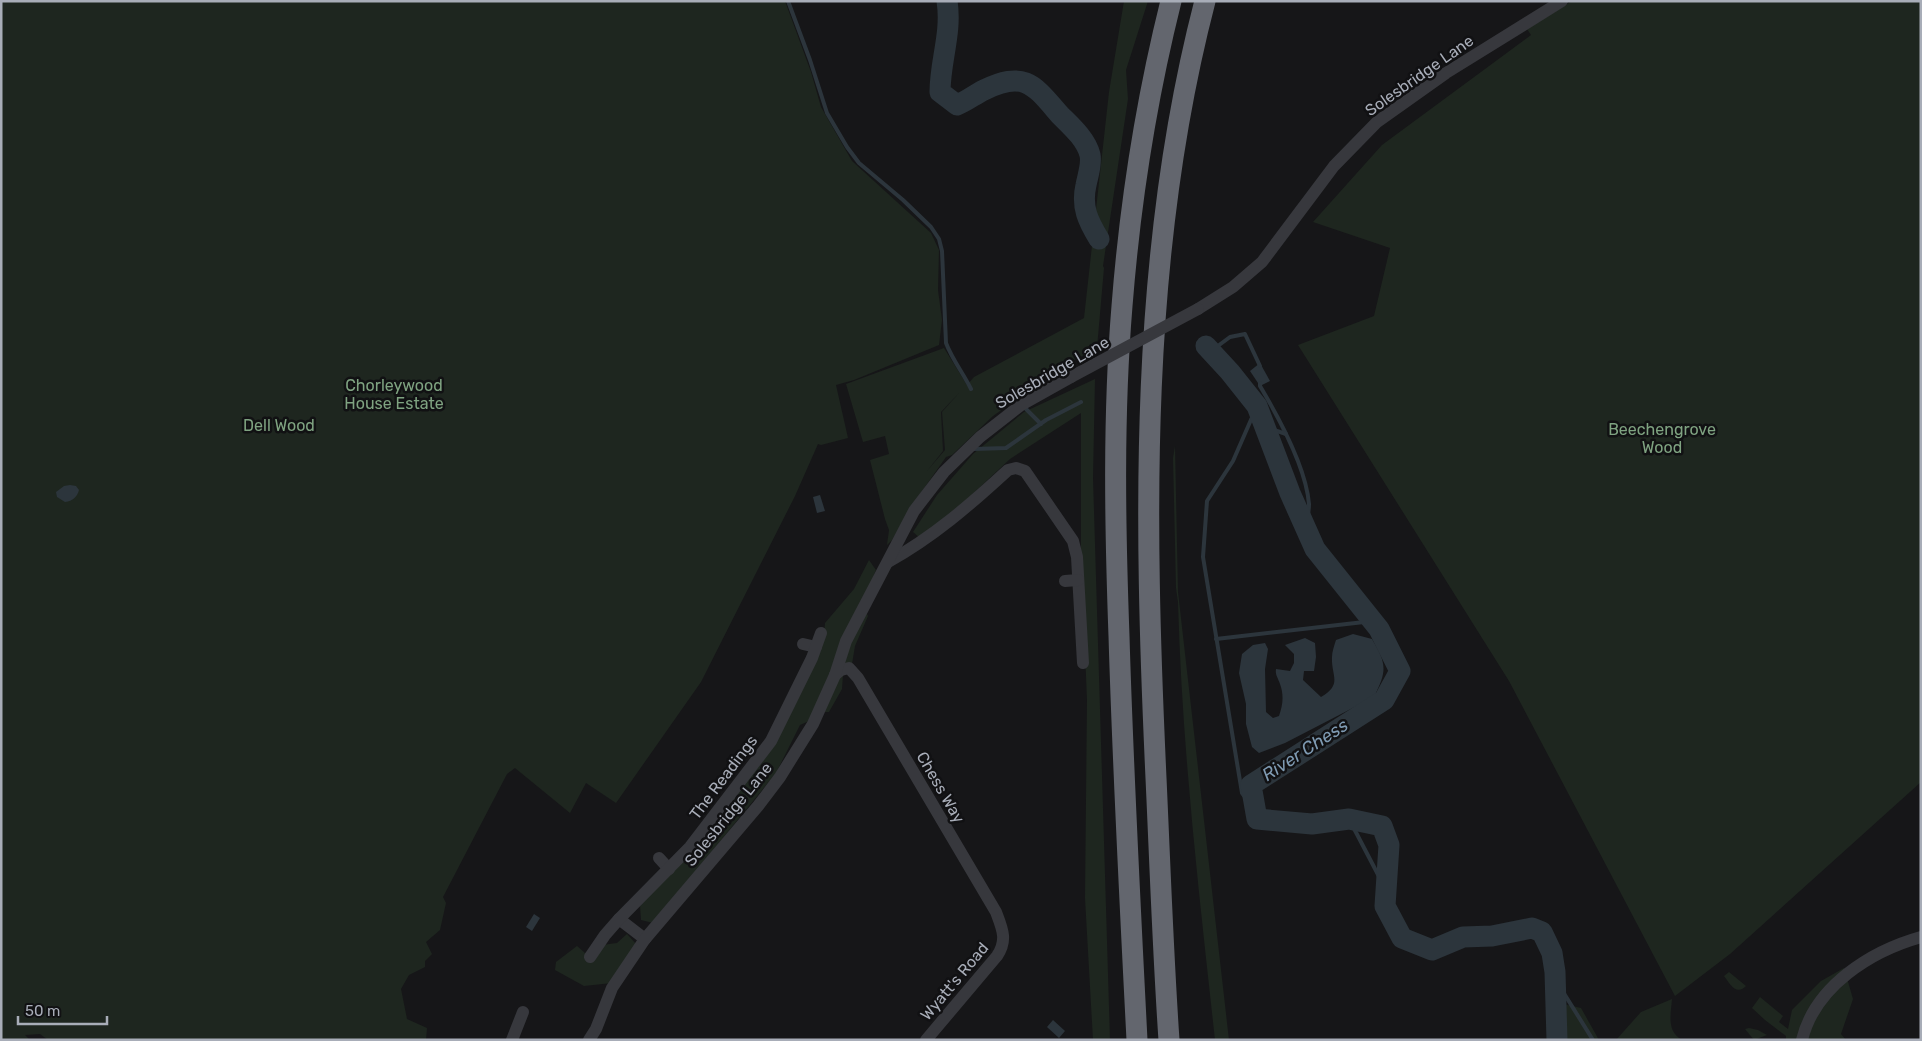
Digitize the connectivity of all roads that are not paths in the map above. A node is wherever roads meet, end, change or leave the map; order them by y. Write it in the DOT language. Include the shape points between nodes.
graph roads {
  1 [pos="1171,1"];
  2 [pos="1204,1"];
  3 [pos="1562,1"];
  4 [pos="888,562"];
  5 [pos="821,633"];
  6 [pos="1083,663"];
  7 [pos="835,675"];
  8 [pos="659,858"];
  9 [pos="670,869"];
  10 [pos="619,919"];
  11 [pos="1921,937"];
  12 [pos="645,938"];
  13 [pos="1004,941"];
  14 [pos="591,948"];
  15 [pos="523,1012"];
  16 [pos="1172,1035"];
  17 [pos="512,1040"];
  18 [pos="589,1040"];
  19 [pos="926,1040"];
  20 [pos="1136,1040"];
  21 [pos="1802,1040"];
  1 -- 20 [label="highway" via="1140,152 1122,306 1117,385 1117,585"];
  2 -- 16 [label="highway" via="1169,185 1158,284 1149,437 1150,652"];
  3 -- 4 [label="street, Solesbridge Lane, bridge" via="1446,73 1377,122 1334,166 1262,262 1233,287 1021,405 980,437 944,472 914,511"];
  4 -- 6 [label="street" via="925,540 967,508 1008,470 1025,471 1073,541 1077,557 1071,580"];
  4 -- 7 [label="street, Solesbridge Lane" via="846,641"];
  5 -- 9 [label="street, The Readings" via="809,646 812,658 771,741"];
  7 -- 12 [label="street, Solesbridge Lane" via="813,724 780,777 734,836"];
  7 -- 13 [label="street, Chess Way" via="849,668 858,678 996,912"];
  8 -- 9 [label="street"];
  9 -- 10 [label="street, The Readings"];
  10 -- 12 [label="street"];
  10 -- 14 [label="street, The Readings"];
  11 -- 21 [label="street" via="1868,959 1834,985 1806,1023"];
  12 -- 18 [label="street, Solesbridge Lane" via="612,988"];
  13 -- 19 [label="street, Wyatt's Road" via="998,956"];
  15 -- 17 [label="street"];
}
